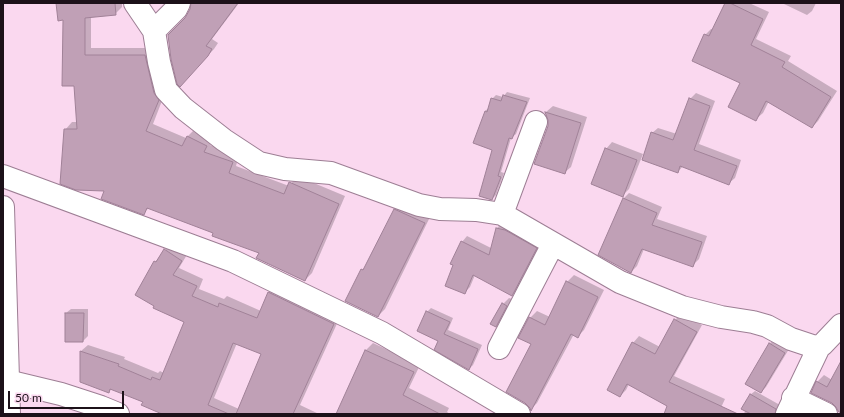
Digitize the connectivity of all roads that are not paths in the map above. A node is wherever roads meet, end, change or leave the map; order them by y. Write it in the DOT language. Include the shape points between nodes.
graph roads {
  1 [pos="135,3"];
  2 [pos="179,3"];
  3 [pos="154,31"];
  4 [pos="536,122"];
  5 [pos="3,176"];
  6 [pos="3,207"];
  7 [pos="502,214"];
  8 [pos="553,244"];
  9 [pos="841,325"];
  10 [pos="819,347"];
  11 [pos="499,348"];
  12 [pos="7,381"];
  13 [pos="790,406"];
  14 [pos="9,414"];
  15 [pos="118,414"];
  16 [pos="519,414"];
  17 [pos="826,414"];
  1 -- 3 [label="main road"];
  2 -- 3 [label="main road"];
  3 -- 7 [label="main road" via="166,90 189,113 258,163 285,169 331,173 419,205"];
  4 -- 7 [label="main road"];
  5 -- 16 [label="main road" via="233,261 382,333"];
  6 -- 12 [label="main road"];
  7 -- 8 [label="main road"];
  8 -- 10 [label="main road" via="620,282 682,306 721,317 754,322 807,345"];
  8 -- 11 [label="main road"];
  9 -- 10 [label="main road"];
  10 -- 13 [label="main road"];
  12 -- 14 [label="main road"];
  12 -- 15 [label="main road" via="61,394"];
  13 -- 17 [label="main road"];
}
